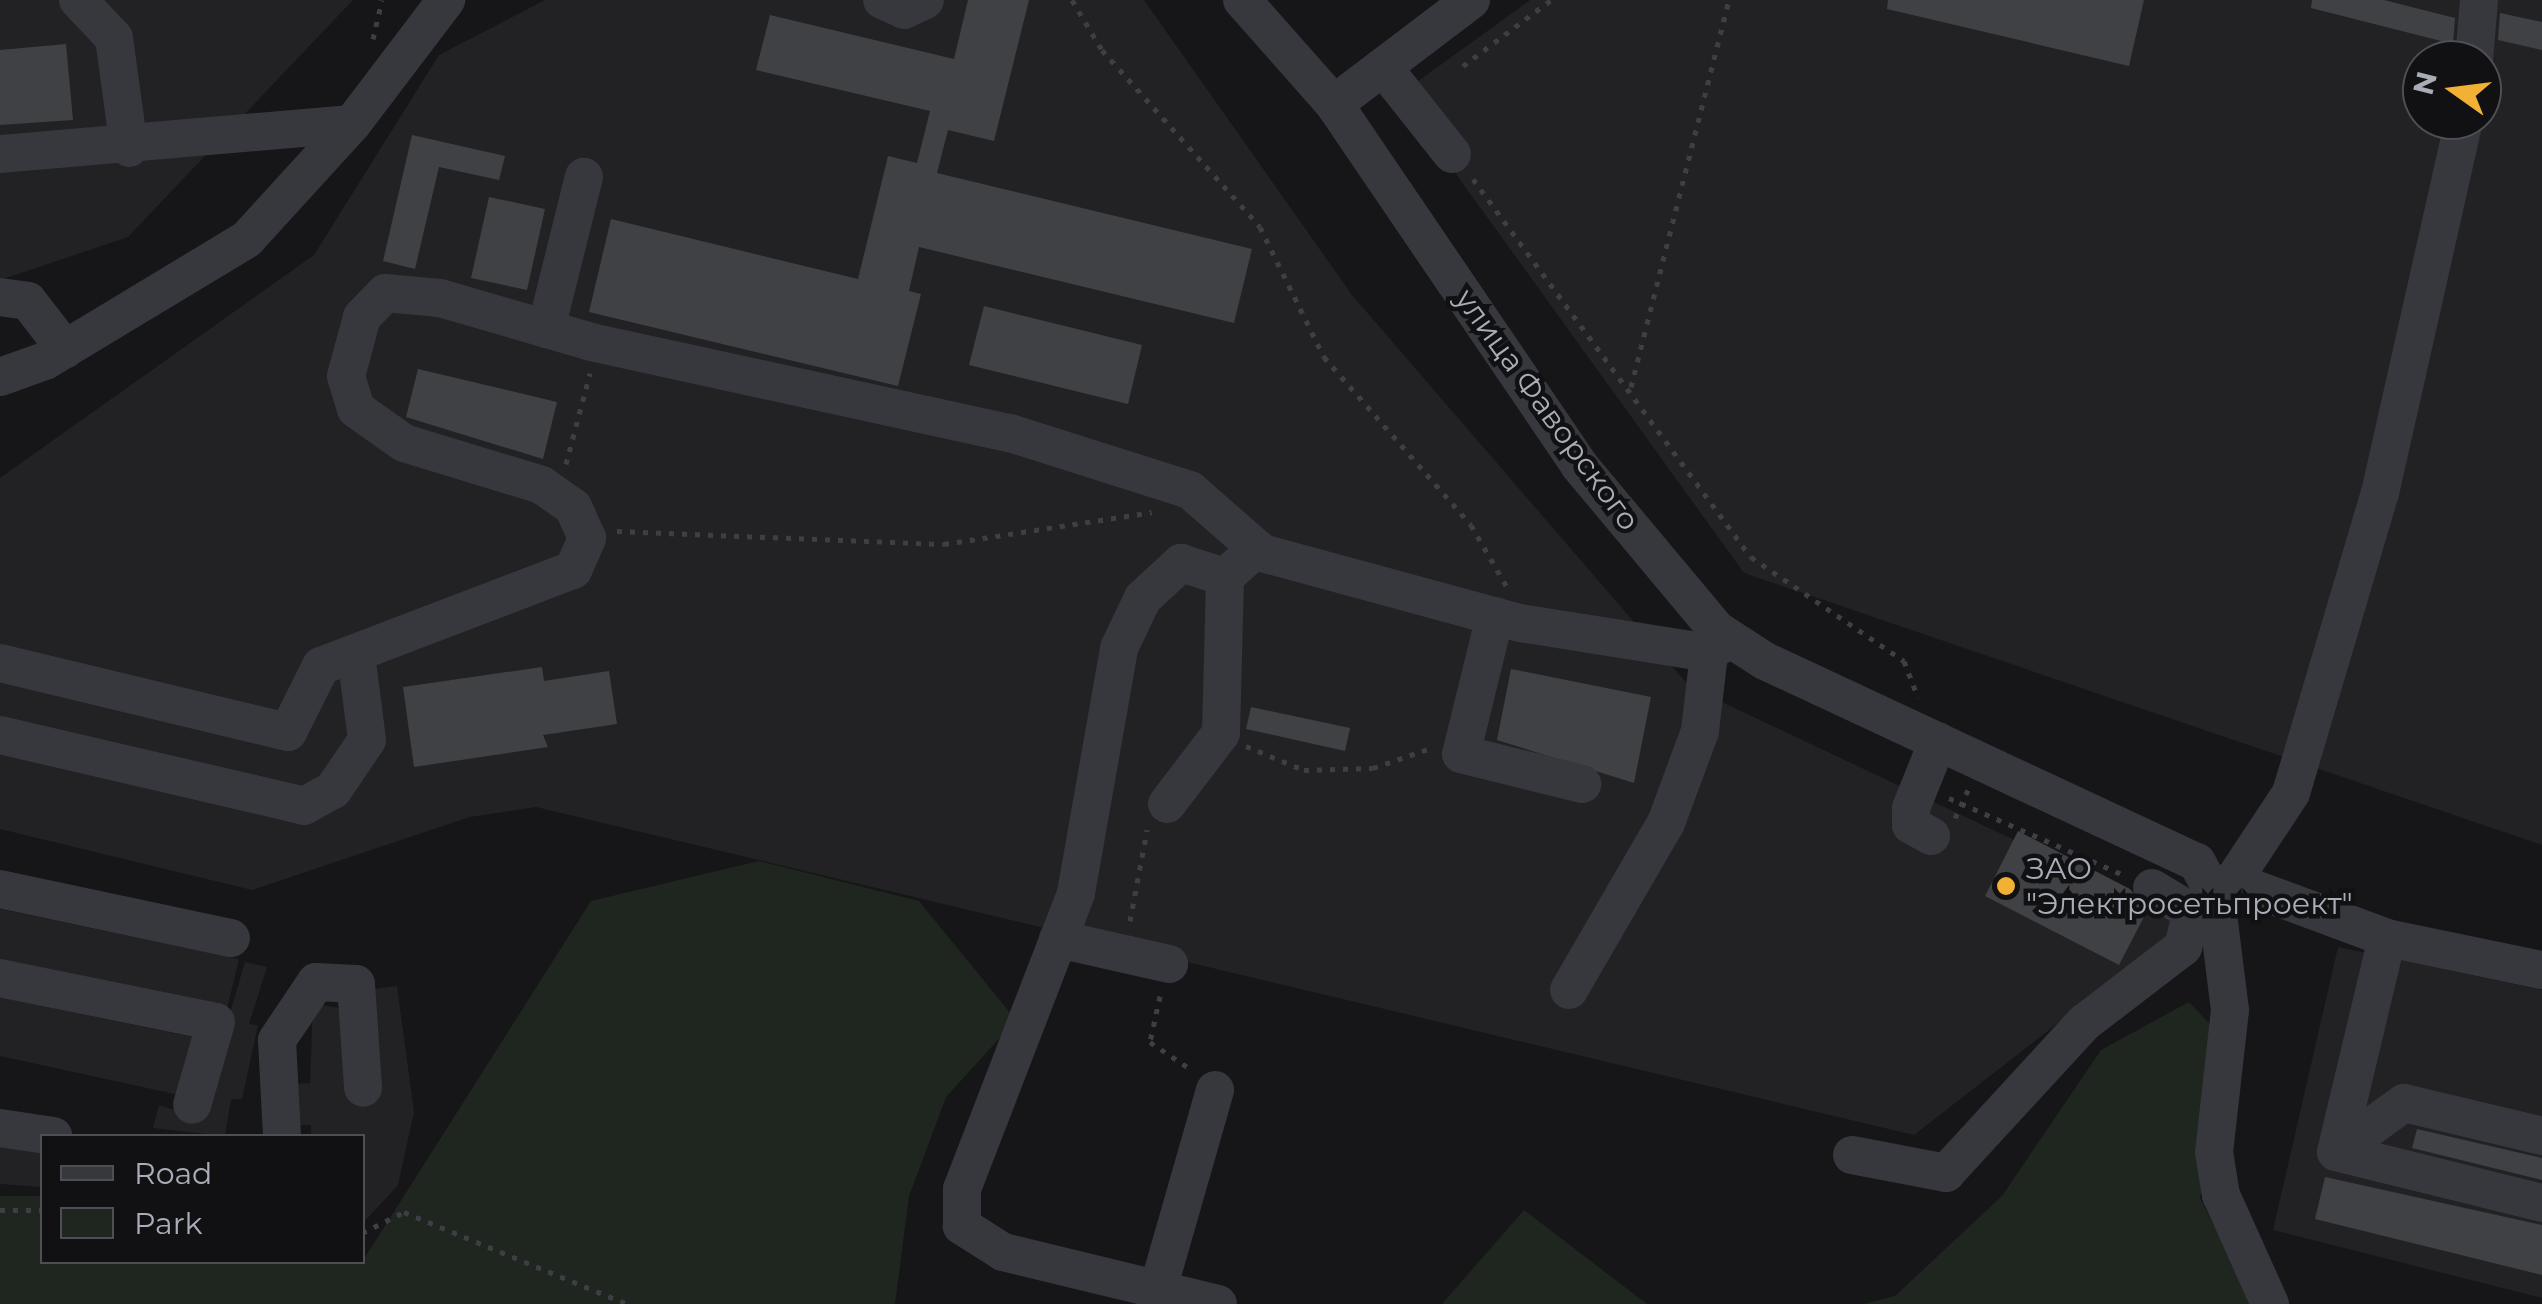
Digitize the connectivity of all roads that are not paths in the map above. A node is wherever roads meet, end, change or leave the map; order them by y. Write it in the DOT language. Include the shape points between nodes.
graph roads {
  1 [pos="78,0"];
  2 [pos="446,0"];
  3 [pos="882,0"];
  4 [pos="925,0"];
  5 [pos="1242,0"];
  6 [pos="1471,0"];
  7 [pos="2479,0"];
  8 [pos="2476,40"];
  9 [pos="1383,67"];
  10 [pos="1334,104"];
  11 [pos="352,124"];
  12 [pos="2459,140"];
  13 [pos="129,148"];
  14 [pos="0,154"];
  15 [pos="1452,154"];
  16 [pos="584,177"];
  17 [pos="0,297"];
  18 [pos="546,329"];
  19 [pos="65,349"];
  20 [pos="0,377"];
  21 [pos="1256,548"];
  22 [pos="1225,577"];
  23 [pos="1502,607"];
  24 [pos="1719,646"];
  25 [pos="356,654"];
  26 [pos="0,663"];
  27 [pos="0,735"];
  28 [pos="1938,741"];
  29 [pos="1582,784"];
  30 [pos="1167,804"];
  31 [pos="1931,836"];
  32 [pos="2152,888"];
  33 [pos="2210,888"];
  34 [pos="0,889"];
  35 [pos="231,938"];
  36 [pos="2387,938"];
  37 [pos="1058,939"];
  38 [pos="1169,964"];
  39 [pos="2542,970"];
  40 [pos="0,978"];
  41 [pos="1568,990"];
  42 [pos="364,1088"];
  43 [pos="1215,1090"];
  44 [pos="192,1105"];
  45 [pos="0,1128"];
  46 [pos="40,1134"];
  47 [pos="282,1134"];
  48 [pos="2542,1136"];
  49 [pos="2336,1152"];
  50 [pos="1852,1154"];
  51 [pos="2542,1202"];
  52 [pos="1158,1289"];
  53 [pos="1218,1304"];
  54 [pos="2270,1304"];
  1 -- 13 [label="street" via="114,38"];
  2 -- 11 [label="street"];
  3 -- 4 [label="street" via="904,10"];
  5 -- 10 [label="street, улица Фаворского"];
  6 -- 9 [label="street"];
  7 -- 8 [label="street"];
  9 -- 10 [label="street"];
  9 -- 15 [label="street"];
  10 -- 24 [label="street, улица Фаворского" via="1579,466"];
  11 -- 13 [label="street"];
  11 -- 19 [label="street" via="247,240"];
  12 -- 33 [label="street" via="2380,493 2292,793"];
  13 -- 14 [label="street"];
  16 -- 18 [label="street"];
  17 -- 19 [label="street" via="28,301"];
  18 -- 21 [label="street" via="1010,433 1202,500"];
  18 -- 25 [label="street" via="440,298 385,293 362,318 346,376 356,408 404,443 558,496 584,532 573,570"];
  19 -- 20 [label="street"];
  21 -- 22 [label="street"];
  21 -- 23 [label="street"];
  22 -- 30 [label="street" via="1222,733"];
  22 -- 37 [label="street" via="1180,563 1142,598 1119,648 1080,874"];
  23 -- 24 [label="street"];
  23 -- 29 [label="street" via="1461,754"];
  24 -- 28 [label="street, улица Фаворского"];
  24 -- 41 [label="street" via="1700,731 1666,823"];
  25 -- 26 [label="street" via="321,666 288,732"];
  25 -- 27 [label="street" via="366,740 334,790 304,806"];
  28 -- 31 [label="street" via="1911,808 1911,825"];
  28 -- 33 [label="street, улица Фаворского"];
  32 -- 33 [label="street"];
  33 -- 36 [label="street"];
  33 -- 50 [label="street" via="2183,947 2084,1023 1946,1173"];
  33 -- 54 [label="street" via="2230,1010 2214,1152 2221,1195"];
  34 -- 35 [label="street"];
  36 -- 39 [label="street"];
  36 -- 49 [label="street"];
  37 -- 38 [label="street"];
  37 -- 52 [label="street" via="962,1189 962,1226 1003,1252"];
  40 -- 44 [label="street" via="216,1022"];
  42 -- 47 [label="street" via="356,984 316,982 277,1040"];
  43 -- 52 [label="street"];
  45 -- 46 [label="street"];
  48 -- 49 [label="street" via="2404,1102"];
  49 -- 51 [label="street"];
  52 -- 53 [label="street"];
}
